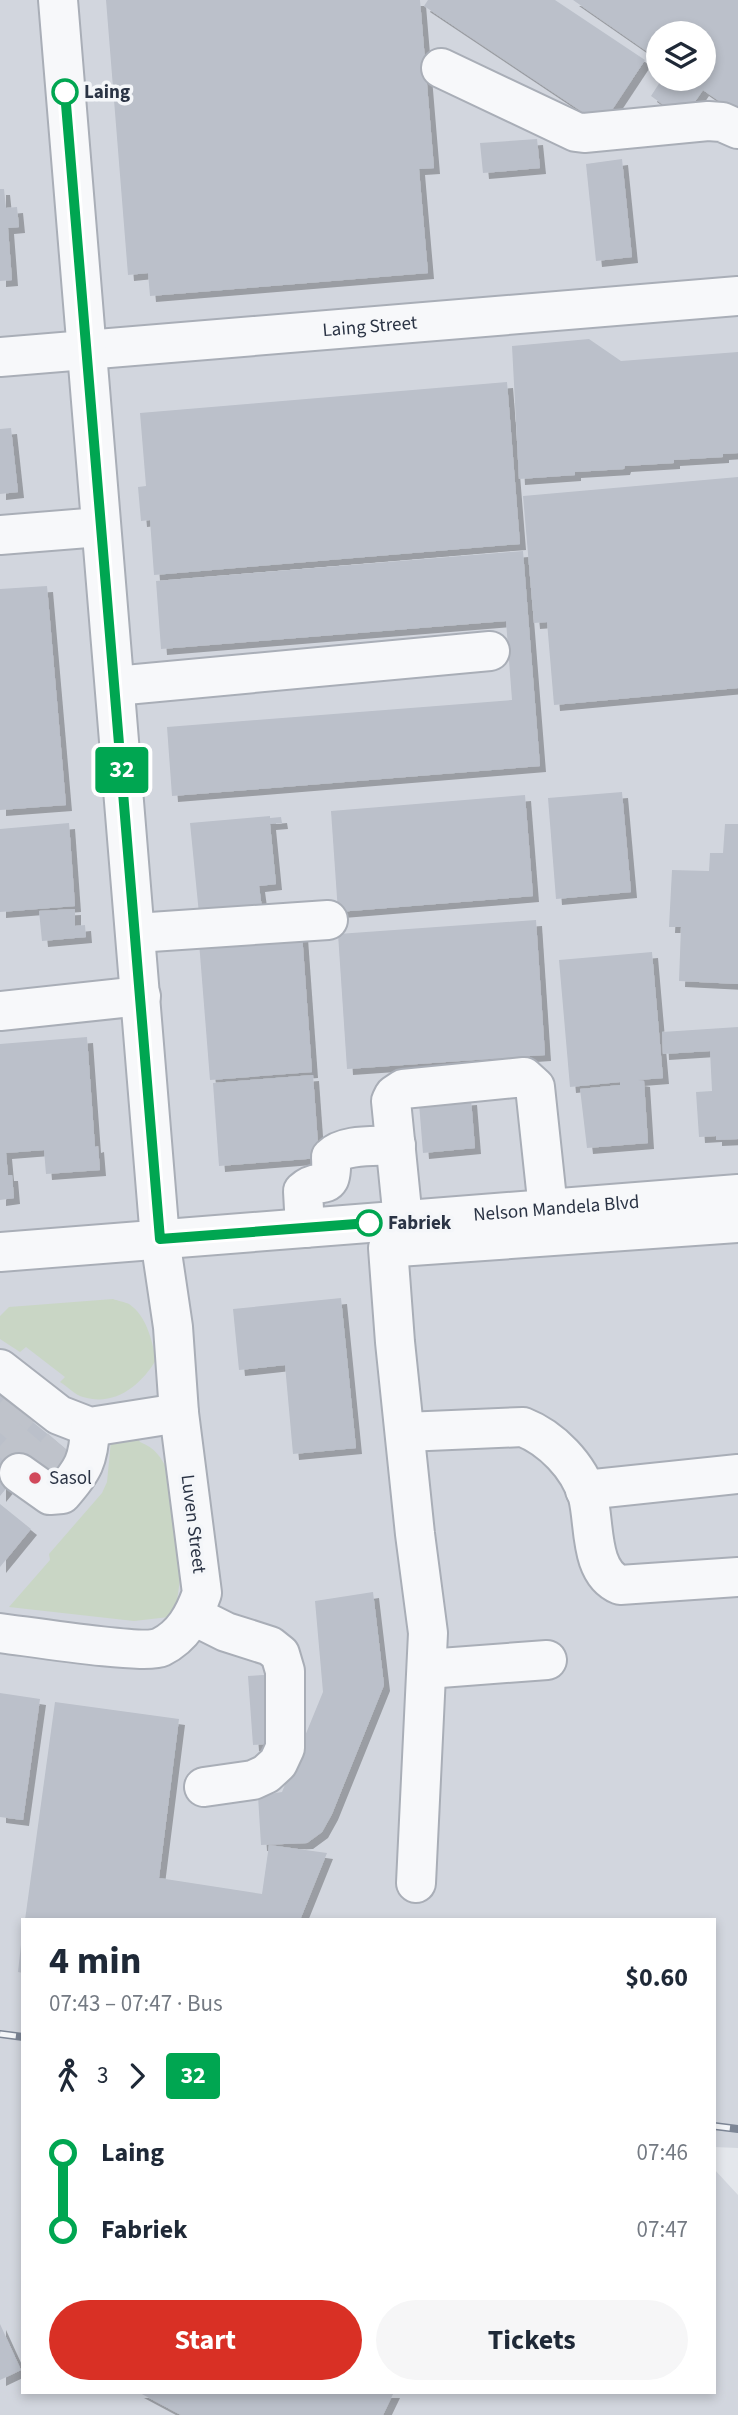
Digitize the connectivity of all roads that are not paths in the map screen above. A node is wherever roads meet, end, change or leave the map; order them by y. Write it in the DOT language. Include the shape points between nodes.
graph roads {
  1 [pos="58,0"];
  2 [pos="441,68"];
  3 [pos="738,129"];
  4 [pos="738,296"];
  5 [pos="86,350"];
  6 [pos="0,357"];
  7 [pos="100,527"];
  8 [pos="0,535"];
  9 [pos="490,651"];
  10 [pos="115,686"];
  11 [pos="328,920"];
  12 [pos="135,933"];
  13 [pos="141,996"];
  14 [pos="0,1011"];
  15 [pos="396,1145"];
  16 [pos="738,1194"];
  17 [pos="548,1209"];
  18 [pos="738,1223"];
  19 [pos="305,1228"];
  20 [pos="396,1234"];
  21 [pos="0,1252"];
  22 [pos="161,1253"];
  23 [pos="0,1277"];
  24 [pos="179,1413"];
  25 [pos="37,1424"];
  26 [pos="405,1432"];
  27 [pos="738,1474"];
  28 [pos="585,1490"];
  29 [pos="738,1577"];
  30 [pos="194,1616"];
  31 [pos="0,1633"];
  32 [pos="547,1661"];
  33 [pos="427,1669"];
  34 [pos="204,1787"];
  35 [pos="416,1883"];
  1 -- 5 [label="street, Luven Street"];
  2 -- 3 [label="street" via="576,132 708,121"];
  4 -- 5 [label="street, Laing Street"];
  5 -- 6 [label="street, Laing Street"];
  5 -- 7 [label="street, Luven Street"];
  7 -- 8 [label="street"];
  7 -- 10 [label="street, Luven Street"];
  9 -- 10 [label="street"];
  10 -- 12 [label="street, Luven Street"];
  11 -- 12 [label="street"];
  12 -- 13 [label="street, Luven Street"];
  13 -- 14 [label="street"];
  13 -- 22 [label="street, Luven Street"];
  15 -- 17 [label="street" via="391,1101 403,1089 524,1077 535,1087"];
  15 -- 19 [label="street" via="334,1153 329,1180 303,1191"];
  15 -- 20 [label="street"];
  16 -- 17 [label="street, Nelson Mandela Blvd"];
  17 -- 20 [label="street, Nelson Mandela Blvd"];
  18 -- 20 [label="street, Nelson Mandela Blvd"];
  19 -- 20 [label="street, Nelson Mandela Blvd"];
  19 -- 22 [label="street, Nelson Mandela Blvd"];
  20 -- 22 [label="street, Nelson Mandela Blvd"];
  20 -- 26 [label="street"];
  21 -- 22 [label="street, Nelson Mandela Blvd"];
  22 -- 23 [label="street, Nelson Mandela Blvd"];
  22 -- 24 [label="street, Luven Street" via="173,1327"];
  24 -- 25 [label="street"];
  24 -- 30 [label="street, Luven Street" via="202,1593"];
  26 -- 28 [label="street" via="523,1427 540,1433 562,1454"];
  26 -- 33 [label="street" via="428,1633"];
  27 -- 28 [label="street"];
  28 -- 29 [label="street" via="600,1565 615,1583"];
  30 -- 31 [label="street" via="175,1638 157,1649"];
  30 -- 34 [label="street" via="270,1646 280,1654 285,1671 285,1748 278,1763 253,1780"];
  32 -- 33 [label="street"];
  33 -- 35 [label="street"];
}
